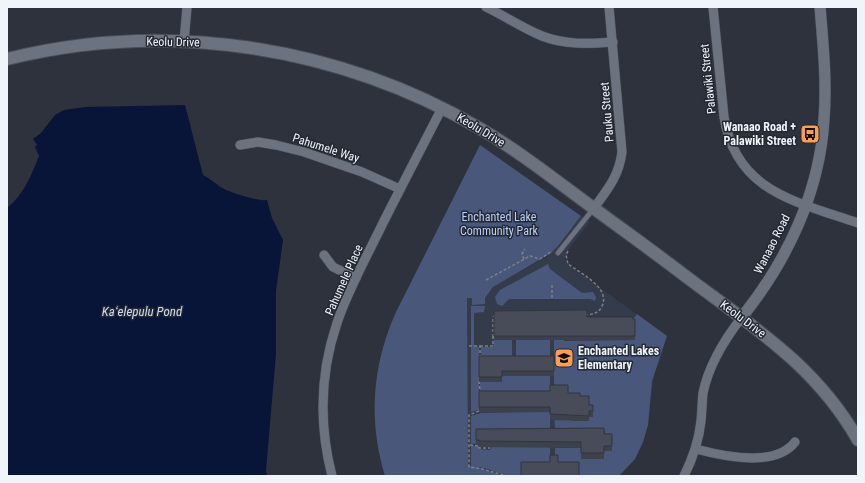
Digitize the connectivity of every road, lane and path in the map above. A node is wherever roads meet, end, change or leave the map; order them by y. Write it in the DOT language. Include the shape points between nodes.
graph roads {
  1 [pos="187,7"];
  2 [pos="486,7"];
  3 [pos="609,7"];
  4 [pos="713,7"];
  5 [pos="820,7"];
  6 [pos="184,42"];
  7 [pos="613,42"];
  8 [pos="7,60"];
  9 [pos="442,108"];
  10 [pos="240,145"];
  11 [pos="400,189"];
  12 [pos="806,205"];
  13 [pos="594,208"];
  14 [pos="858,223"];
  15 [pos="572,246"];
  16 [pos="525,249"];
  17 [pos="553,250"];
  18 [pos="558,253"];
  19 [pos="324,255"];
  20 [pos="524,259"];
  21 [pos="356,278"];
  22 [pos="486,280"];
  23 [pos="552,285"];
  24 [pos="552,298"];
  25 [pos="581,314"];
  26 [pos="501,315"];
  27 [pos="742,318"];
  28 [pos="469,346"];
  29 [pos="480,346"];
  30 [pos="480,361"];
  31 [pos="480,375"];
  32 [pos="480,396"];
  33 [pos="480,410"];
  34 [pos="858,440"];
  35 [pos="795,442"];
  36 [pos="470,445"];
  37 [pos="490,448"];
  38 [pos="696,449"];
  39 [pos="332,476"];
  40 [pos="507,476"];
  41 [pos="684,476"];
  1 -- 6 [label="street"];
  2 -- 7 [label="street" via="547,37 577,44"];
  3 -- 7 [label="street, Pauku Street"];
  4 -- 12 [label="street, Palawiki Street" via="724,117 730,144 744,167 759,181 776,193"];
  5 -- 12 [label="street, Wanaao Road" via="825,75 824,119 820,152"];
  6 -- 8 [label="main road, Keolu Drive" via="141,41 91,45"];
  6 -- 9 [label="main road, Keolu Drive" via="240,46 307,59 378,80"];
  7 -- 13 [label="street, Pauku Street" via="622,152 616,176"];
  9 -- 11 [label="street, Pahumele Place"];
  9 -- 13 [label="main road, Keolu Drive" via="513,150"];
  10 -- 11 [label="street, Pahumele Way" via="258,142 304,152 362,172"];
  11 -- 21 [label="street, Pahumele Place"];
  12 -- 14 [label="street, Palawiki Street"];
  12 -- 27 [label="street, Wanaao Road" via="778,266"];
  13 -- 18 [label="lane"];
  13 -- 27 [label="main road, Keolu Drive"];
  15 -- 25 [label="path" via="566,255 568,264 599,288 604,296 598,312"];
  16 -- 20 [label="path" via="522,254"];
  17 -- 20 [label="path" via="540,259 530,256"];
  19 -- 21 [label="street" via="333,267"];
  20 -- 22 [label="path"];
  21 -- 39 [label="street, Pahumele Place" via="337,322 324,378 323,415"];
  23 -- 24 [label="path"];
  26 -- 29 [label="path" via="494,315 493,346"];
  27 -- 34 [label="main road, Keolu Drive" via="793,358 837,406"];
  27 -- 38 [label="street, Wanaao Road" via="730,332 709,372 703,395"];
  28 -- 29 [label="path"];
  29 -- 30 [label="path"];
  31 -- 32 [label="path"];
  33 -- 36 [label="path" via="469,415"];
  35 -- 38 [label="street" via="784,451 759,457 730,456"];
  36 -- 37 [label="path"];
  36 -- 40 [label="path" via="469,467 482,468"];
  38 -- 41 [label="street, Wanaao Road"];
}
